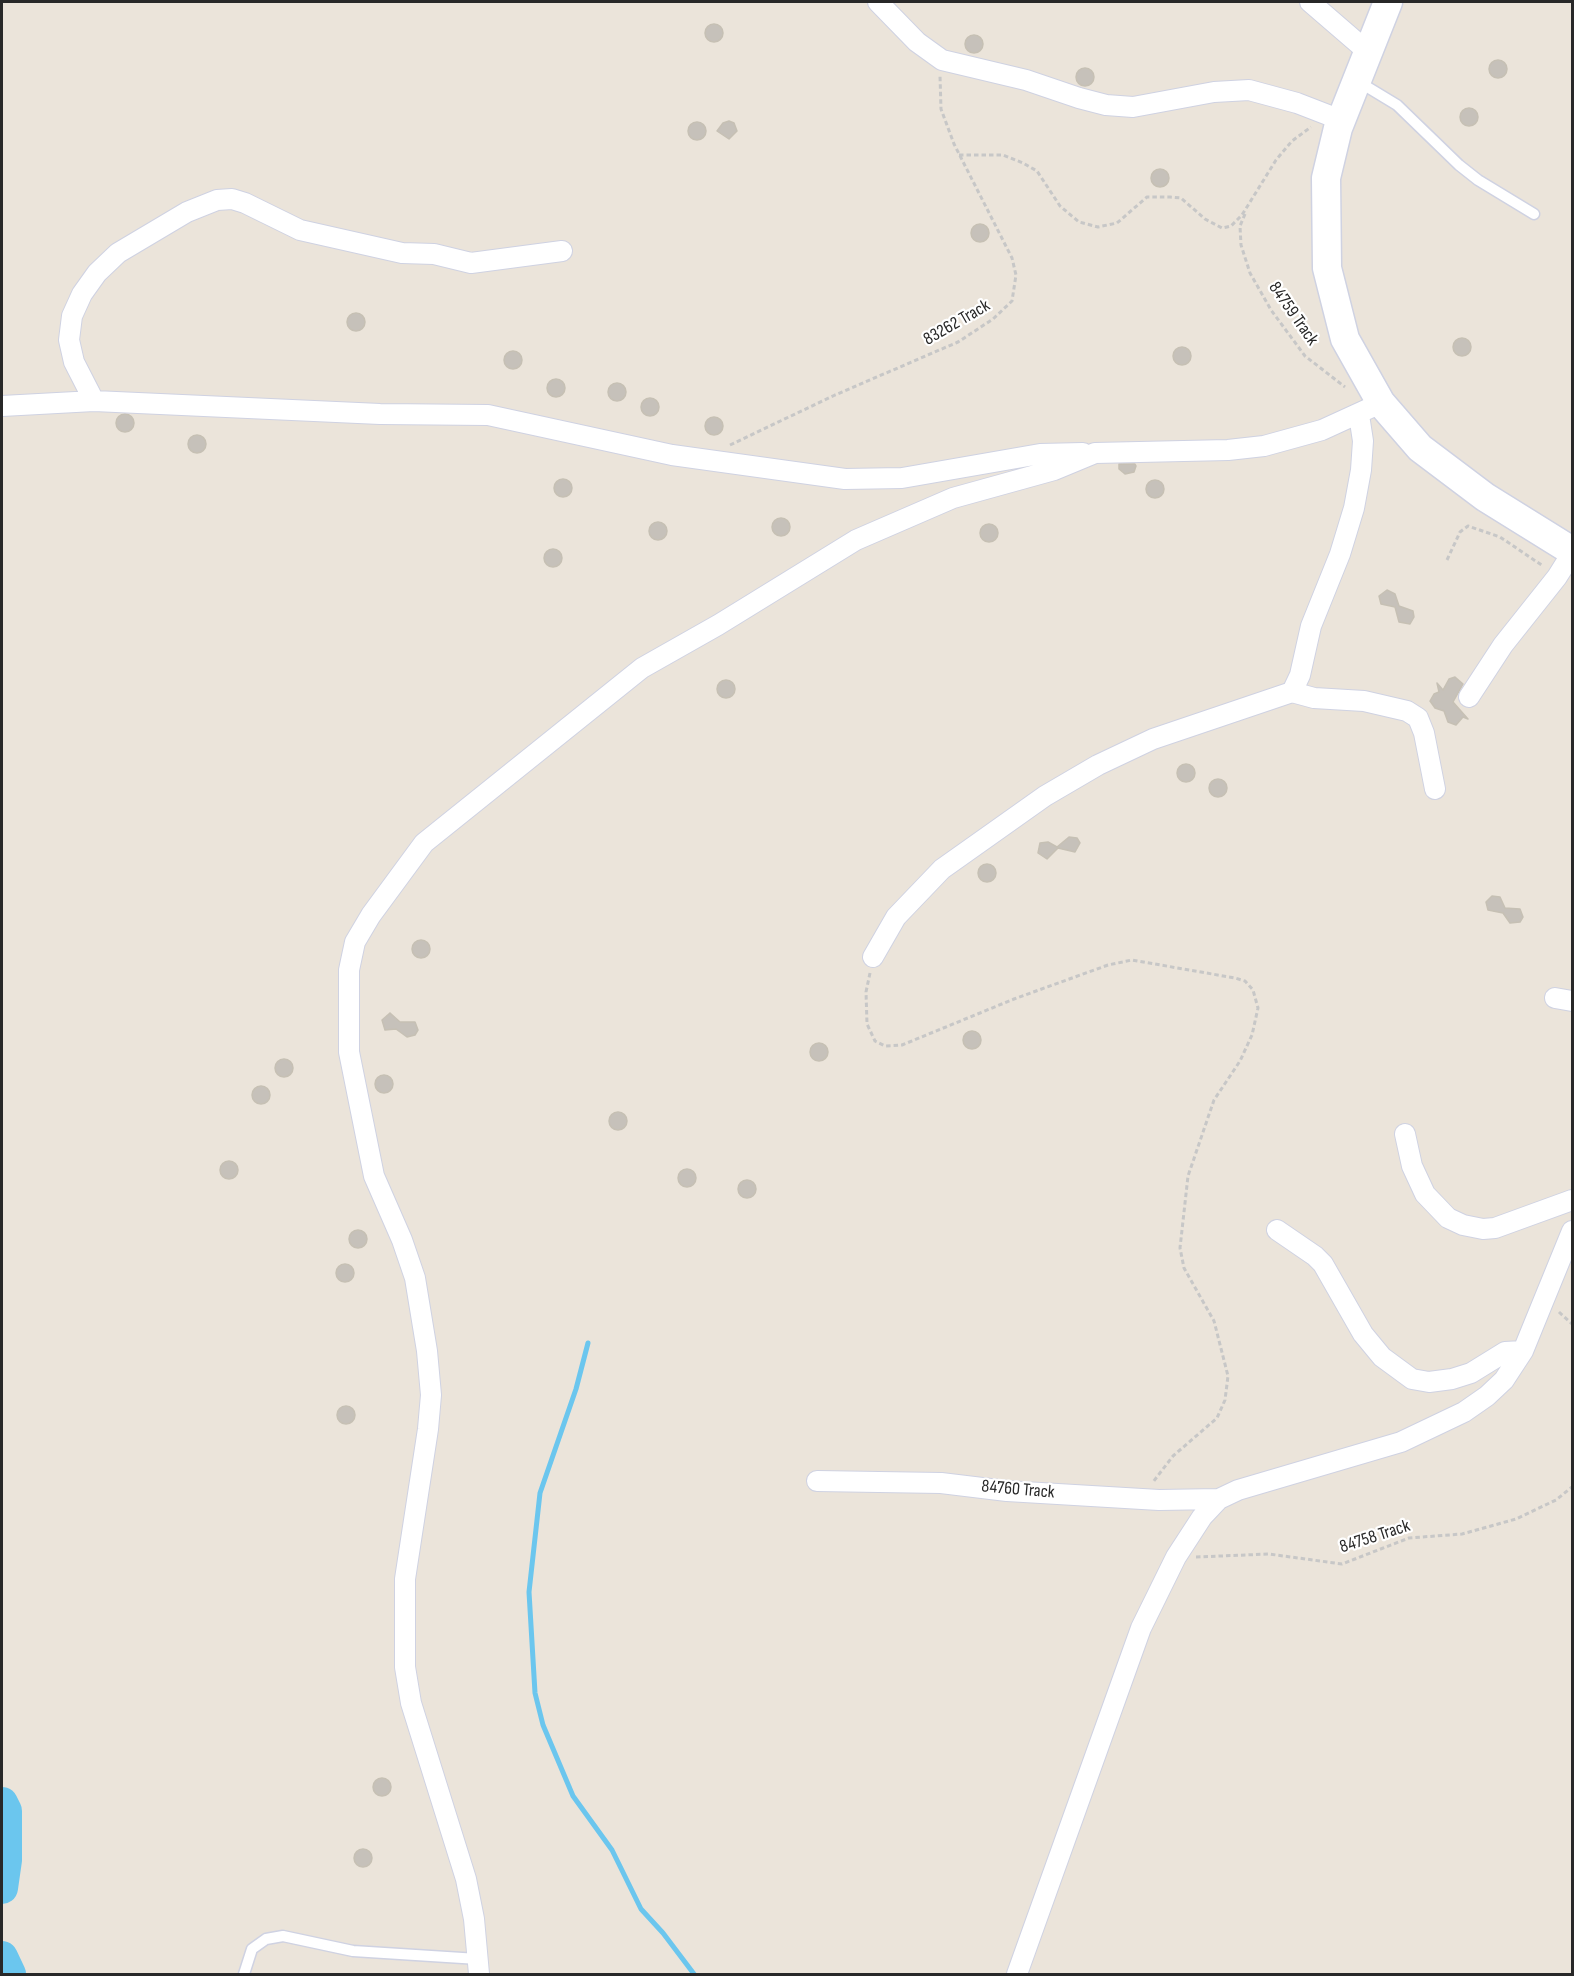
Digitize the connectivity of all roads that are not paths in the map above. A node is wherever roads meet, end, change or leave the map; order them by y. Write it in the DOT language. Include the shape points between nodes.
graph roads {
  1 [pos="878,2"];
  2 [pos="1310,2"];
  3 [pos="1388,2"];
  4 [pos="1368,52"];
  5 [pos="1356,80"];
  6 [pos="1333,116"];
  7 [pos="1534,214"];
  8 [pos="562,251"];
  9 [pos="94,401"];
  10 [pos="2,406"];
  11 [pos="1370,409"];
  12 [pos="1095,453"];
  13 [pos="1572,552"];
  14 [pos="1292,692"];
  15 [pos="1469,697"];
  16 [pos="1435,789"];
  17 [pos="873,957"];
  18 [pos="1405,1134"];
  19 [pos="1572,1200"];
  20 [pos="1277,1230"];
  21 [pos="1572,1231"];
  22 [pos="1523,1351"];
  23 [pos="817,1481"];
  24 [pos="1219,1499"];
  25 [pos="478,1967"];
  26 [pos="244,1974"];
  27 [pos="1017,1974"];
  1 -- 6 [label="street" via="917,42 942,60 1106,105 1133,107 1214,92 1249,90"];
  2 -- 4 [label="street"];
  3 -- 4 [label="street"];
  4 -- 5 [label="street"];
  5 -- 6 [label="street"];
  5 -- 7 [label="lane" via="1397,105 1478,180"];
  6 -- 11 [label="street" via="1326,178 1327,268 1334,303"];
  8 -- 9 [label="street" via="471,263 434,254 402,253 300,230 245,203 217,200 187,212 118,253 82,294 72,316 69,340 74,362"];
  9 -- 10 [label="street"];
  9 -- 12 [label="street" via="488,415 672,455 845,479 902,478 1040,454"];
  11 -- 12 [label="street" via="1322,430 1264,446"];
  11 -- 13 [label="street" via="1406,433 1445,469"];
  11 -- 14 [label="street" via="1354,508 1311,626"];
  12 -- 25 [label="street" via="1054,470 953,498 856,540 642,668 424,843 355,942 349,970 349,1052 374,1176 415,1278 428,1362 428,1429 405,1579 405,1667 411,1703 466,1879"];
  13 -- 15 [label="street"];
  14 -- 16 [label="street" via="1314,698 1364,701 1407,711 1418,718"];
  14 -- 17 [label="street" via="1153,739 1045,796 942,870 896,917"];
  18 -- 19 [label="street" via="1412,1166 1425,1194 1448,1218 1463,1225 1495,1227"];
  20 -- 22 [label="street" via="1323,1264 1363,1335 1382,1357 1413,1379 1452,1379 1505,1352"];
  21 -- 22 [label="street"];
  22 -- 24 [label="street" via="1504,1380 1464,1412 1401,1442 1260,1482"];
  23 -- 24 [label="street, 84760 Track" via="941,1483 1159,1500"];
  24 -- 27 [label="street" via="1176,1557 1129,1660"];
  25 -- 26 [label="lane" via="353,1951 283,1936 266,1939 252,1949"];
}
